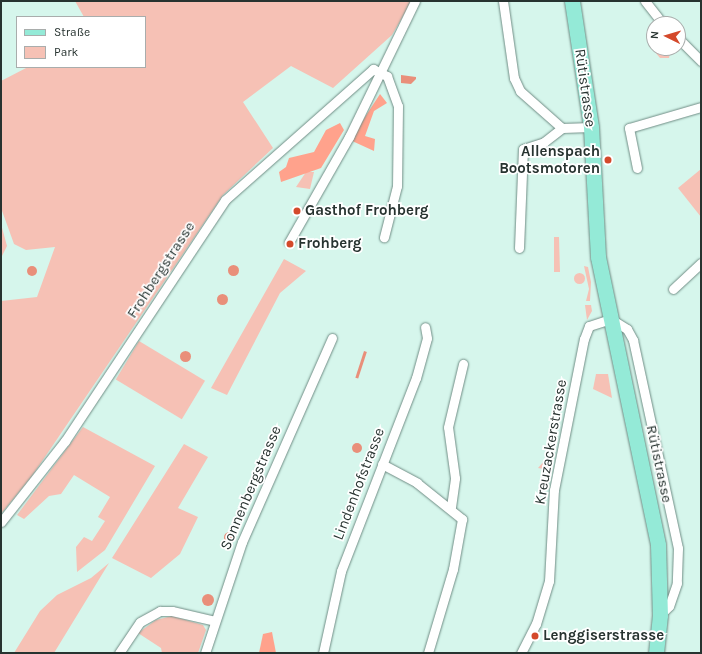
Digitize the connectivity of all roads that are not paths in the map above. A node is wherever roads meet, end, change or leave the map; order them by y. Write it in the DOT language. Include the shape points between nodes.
graph roads {
  1 [pos="415,1"];
  2 [pos="503,1"];
  3 [pos="572,1"];
  4 [pos="645,1"];
  5 [pos="657,16"];
  6 [pos="686,46"];
  7 [pos="701,61"];
  8 [pos="380,72"];
  9 [pos="701,107"];
  10 [pos="591,127"];
  11 [pos="562,128"];
  12 [pos="637,168"];
  13 [pos="384,237"];
  14 [pos="288,242"];
  15 [pos="519,248"];
  16 [pos="701,264"];
  17 [pos="673,289"];
  18 [pos="611,319"];
  19 [pos="425,327"];
  20 [pos="332,338"];
  21 [pos="463,364"];
  22 [pos="382,464"];
  23 [pos="451,507"];
  24 [pos="1,522"];
  25 [pos="215,622"];
  26 [pos="119,653"];
  27 [pos="205,653"];
  28 [pos="322,653"];
  29 [pos="428,653"];
  30 [pos="521,653"];
  31 [pos="656,653"];
  1 -- 8 [label="street"];
  2 -- 11 [label="street" via="514,78 520,91"];
  3 -- 10 [label="main road, Rütistrasse"];
  4 -- 5 [label="street"];
  6 -- 7 [label="street"];
  8 -- 13 [label="street" via="392,85 399,118 396,186"];
  8 -- 14 [label="street" via="335,163"];
  8 -- 24 [label="street, Frohbergstrasse" via="373,69 224,200 82,416"];
  9 -- 12 [label="street" via="629,128"];
  10 -- 11 [label="street"];
  10 -- 18 [label="main road, Rütistrasse" via="595,238"];
  11 -- 15 [label="street" via="544,142 523,149"];
  16 -- 17 [label="street"];
  18 -- 30 [label="street, Kreuzackerstrasse" via="597,322 587,330 554,490 550,581 536,624"];
  18 -- 31 [label="main road, Rütistrasse" via="658,545 660,614"];
  19 -- 22 [label="street, Lindenhofstrasse" via="427,338 416,378"];
  20 -- 25 [label="street, Sonnenbergstrasse" via="242,542"];
  21 -- 23 [label="street" via="448,427 455,478"];
  22 -- 23 [label="street"];
  22 -- 28 [label="street, Lindenhofstrasse" via="341,571"];
  23 -- 29 [label="street" via="463,523"];
  25 -- 26 [label="street" via="172,611 160,611 140,622"];
  25 -- 27 [label="street, Sonnenbergstrasse"];
}
